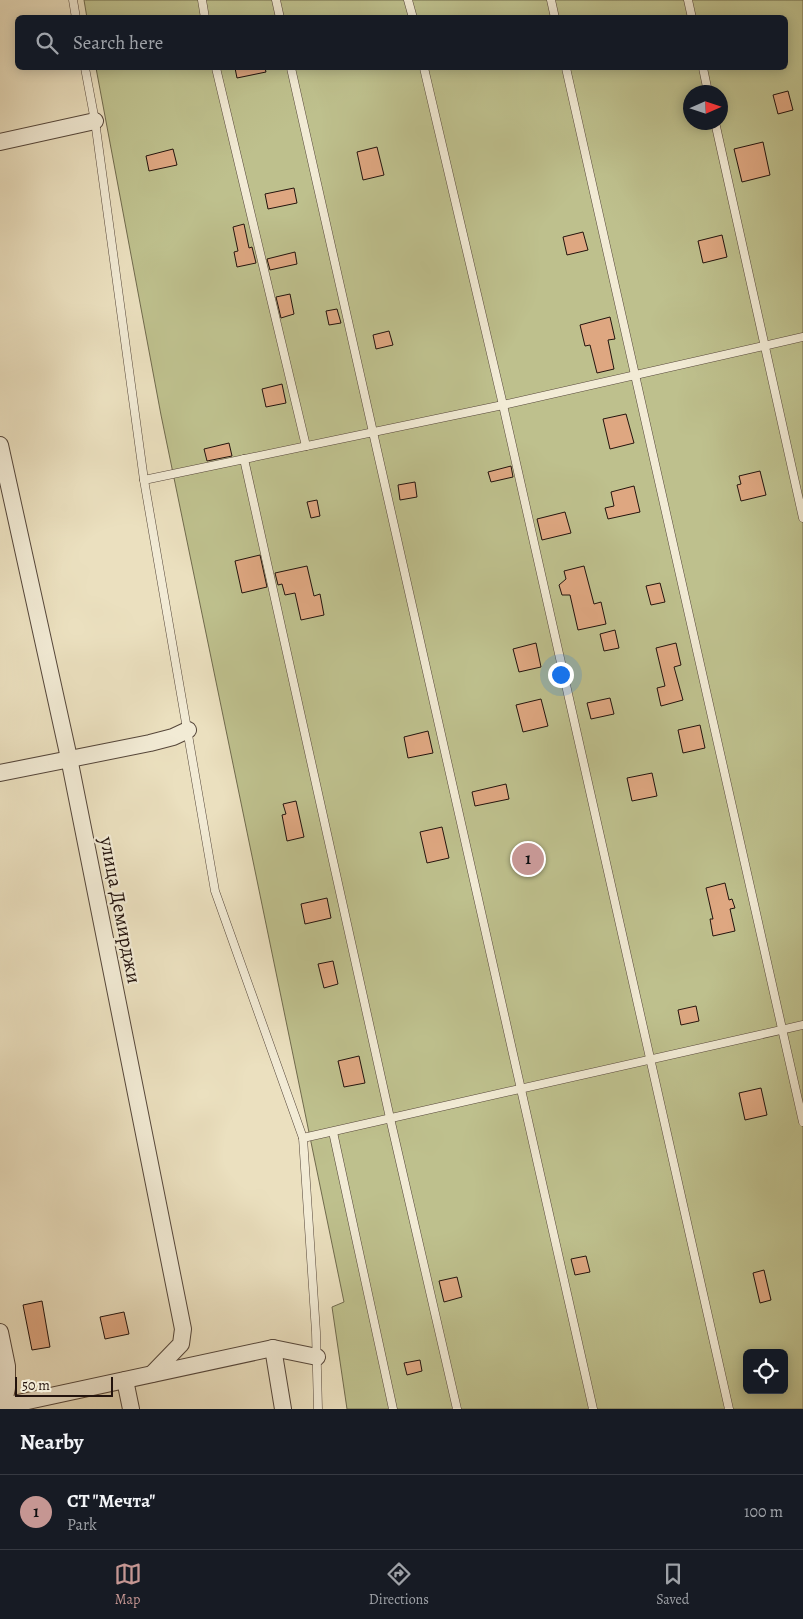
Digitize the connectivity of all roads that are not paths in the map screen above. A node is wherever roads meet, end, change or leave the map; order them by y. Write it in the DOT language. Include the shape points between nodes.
graph roads {
  1 [pos="73,0"];
  2 [pos="202,0"];
  3 [pos="276,0"];
  4 [pos="408,0"];
  5 [pos="551,0"];
  6 [pos="688,0"];
  7 [pos="76,15"];
  8 [pos="204,15"];
  9 [pos="279,15"];
  10 [pos="411,15"];
  11 [pos="554,15"];
  12 [pos="691,15"];
  13 [pos="85,70"];
  14 [pos="216,70"];
  15 [pos="291,70"];
  16 [pos="424,70"];
  17 [pos="566,70"];
  18 [pos="703,70"];
  19 [pos="707,85"];
  20 [pos="95,121"];
  21 [pos="717,130"];
  22 [pos="0,142"];
  23 [pos="803,337"];
  24 [pos="765,345"];
  25 [pos="635,375"];
  26 [pos="502,405"];
  27 [pos="372,432"];
  28 [pos="0,445"];
  29 [pos="306,446"];
  30 [pos="244,460"];
  31 [pos="144,480"];
  32 [pos="803,518"];
  33 [pos="188,730"];
  34 [pos="69,758"];
  35 [pos="0,773"];
  36 [pos="803,1025"];
  37 [pos="782,1029"];
  38 [pos="651,1059"];
  39 [pos="522,1089"];
  40 [pos="390,1118"];
  41 [pos="803,1122"];
  42 [pos="333,1132"];
  43 [pos="303,1138"];
  44 [pos="0,1332"];
  45 [pos="273,1348"];
  46 [pos="317,1357"];
  47 [pos="152,1374"];
  48 [pos="125,1380"];
  49 [pos="2,1407"];
  50 [pos="131,1409"];
  51 [pos="283,1409"];
  52 [pos="318,1409"];
  53 [pos="393,1409"];
  54 [pos="457,1409"];
  55 [pos="593,1409"];
  56 [pos="730,1409"];
  1 -- 7 [label="lane"];
  2 -- 8 [label="lane"];
  3 -- 9 [label="lane"];
  4 -- 10 [label="lane"];
  5 -- 11 [label="lane"];
  6 -- 12 [label="lane"];
  13 -- 20 [label="lane"];
  14 -- 29 [label="lane"];
  15 -- 27 [label="lane"];
  16 -- 26 [label="lane"];
  17 -- 25 [label="lane"];
  18 -- 19 [label="lane"];
  20 -- 22 [label="street"];
  20 -- 31 [label="lane"];
  21 -- 24 [label="lane"];
  23 -- 24 [label="lane"];
  24 -- 25 [label="lane"];
  24 -- 32 [label="lane"];
  25 -- 26 [label="lane"];
  25 -- 37 [label="lane"];
  26 -- 27 [label="lane"];
  26 -- 38 [label="lane"];
  27 -- 29 [label="lane"];
  27 -- 39 [label="lane"];
  28 -- 34 [label="street, улица Демирджи"];
  29 -- 30 [label="lane"];
  30 -- 31 [label="lane"];
  30 -- 40 [label="lane"];
  31 -- 33 [label="lane"];
  33 -- 34 [label="street" via="150,744"];
  33 -- 43 [label="lane" via="216,890"];
  34 -- 35 [label="street"];
  34 -- 47 [label="street, улица Демирджи" via="183,1329 181,1344"];
  36 -- 37 [label="lane"];
  37 -- 38 [label="lane"];
  37 -- 41 [label="lane"];
  38 -- 39 [label="lane"];
  38 -- 56 [label="lane"];
  39 -- 40 [label="lane"];
  39 -- 55 [label="lane"];
  40 -- 42 [label="lane"];
  40 -- 54 [label="lane"];
  42 -- 43 [label="lane"];
  42 -- 53 [label="lane"];
  43 -- 46 [label="lane"];
  44 -- 49 [label="street" via="7,1366"];
  45 -- 46 [label="street"];
  45 -- 47 [label="street"];
  45 -- 51 [label="street"];
  46 -- 52 [label="lane"];
  47 -- 48 [label="street"];
  48 -- 49 [label="street"];
  48 -- 50 [label="street"];
}
